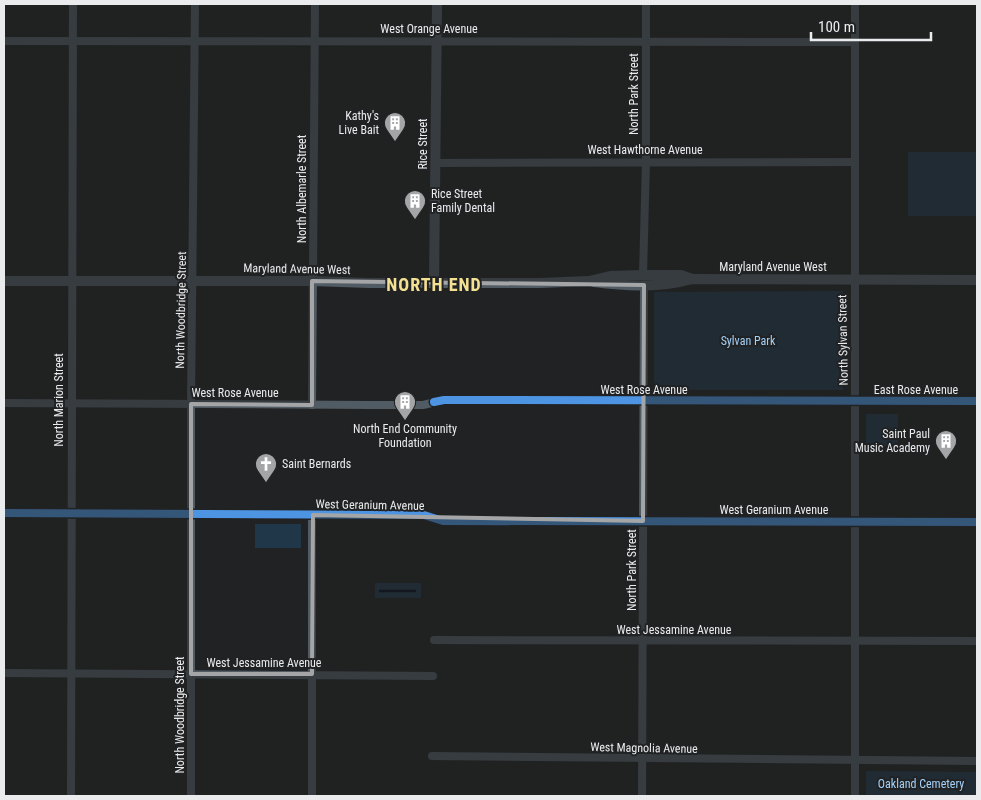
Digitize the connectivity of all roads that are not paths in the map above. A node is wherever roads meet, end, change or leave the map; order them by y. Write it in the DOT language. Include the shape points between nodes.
graph roads {
  1 [pos="73,4"];
  2 [pos="195,4"];
  3 [pos="315,4"];
  4 [pos="437,4"];
  5 [pos="646,4"];
  6 [pos="855,4"];
  7 [pos="314,40"];
  8 [pos="4,41"];
  9 [pos="73,41"];
  10 [pos="194,41"];
  11 [pos="436,41"];
  12 [pos="645,41"];
  13 [pos="855,42"];
  14 [pos="646,161"];
  15 [pos="855,162"];
  16 [pos="436,163"];
  17 [pos="854,279"];
  18 [pos="192,280"];
  19 [pos="312,280"];
  20 [pos="643,280"];
  21 [pos="977,280"];
  22 [pos="4,281"];
  23 [pos="71,281"];
  24 [pos="434,284"];
  25 [pos="977,400"];
  26 [pos="855,401"];
  27 [pos="644,402"];
  28 [pos="4,403"];
  29 [pos="70,403"];
  30 [pos="191,404"];
  31 [pos="312,405"];
  32 [pos="4,513"];
  33 [pos="70,514"];
  34 [pos="191,515"];
  35 [pos="312,516"];
  36 [pos="644,521"];
  37 [pos="855,522"];
  38 [pos="977,522"];
  39 [pos="434,640"];
  40 [pos="855,641"];
  41 [pos="977,641"];
  42 [pos="643,642"];
  43 [pos="4,673"];
  44 [pos="70,673"];
  45 [pos="191,674"];
  46 [pos="312,674"];
  47 [pos="433,676"];
  48 [pos="432,756"];
  49 [pos="642,759"];
  50 [pos="855,761"];
  51 [pos="977,761"];
  52 [pos="70,796"];
  53 [pos="191,796"];
  54 [pos="312,796"];
  55 [pos="642,796"];
  56 [pos="855,796"];
  1 -- 9 [label="street, North Marion Street"];
  2 -- 10 [label="street, North Woodbridge Street"];
  3 -- 7 [label="street, North Albemarle Street"];
  4 -- 11 [label="main road, Rice Street"];
  5 -- 12 [label="street, North Park Street"];
  6 -- 13 [label="street, North Sylvan Street"];
  7 -- 10 [label="street, West Orange Avenue"];
  7 -- 11 [label="street, West Orange Avenue"];
  7 -- 19 [label="street, North Albemarle Street"];
  8 -- 9 [label="street, West Orange Avenue"];
  9 -- 10 [label="street, West Orange Avenue"];
  9 -- 23 [label="street, North Marion Street"];
  10 -- 18 [label="street, North Woodbridge Street"];
  11 -- 12 [label="street, West Orange Avenue"];
  11 -- 16 [label="main road, Rice Street"];
  12 -- 13 [label="street, West Orange Avenue"];
  12 -- 14 [label="street, North Park Street"];
  13 -- 15 [label="street, North Sylvan Street"];
  14 -- 15 [label="street, West Hawthorne Avenue"];
  14 -- 16 [label="street, West Hawthorne Avenue"];
  14 -- 20 [label="street, North Park Street"];
  15 -- 17 [label="street, North Sylvan Street"];
  16 -- 24 [label="main road, Rice Street"];
  17 -- 20 [label="main road, Maryland Avenue West" via="692,280 681,275"];
  17 -- 21 [label="main road, Maryland Avenue West"];
  17 -- 26 [label="street, North Sylvan Street"];
  18 -- 19 [label="main road, Maryland Avenue West"];
  18 -- 23 [label="main road, Maryland Avenue West"];
  18 -- 30 [label="street, North Woodbridge Street"];
  19 -- 24 [label="main road, Maryland Avenue West"];
  19 -- 31 [label="street, North Albemarle Street"];
  20 -- 24 [label="main road, Maryland Avenue West"];
  20 -- 27 [label="street, North Park Street"];
  22 -- 23 [label="main road, Maryland Avenue West"];
  23 -- 29 [label="street, North Marion Street"];
  25 -- 26 [label="street, East Rose Avenue"];
  26 -- 27 [label="street, West Rose Avenue"];
  26 -- 37 [label="street, North Sylvan Street"];
  27 -- 31 [label="street, West Rose Avenue" via="444,400 423,405"];
  27 -- 36 [label="street, North Park Street"];
  28 -- 29 [label="street, West Rose Avenue"];
  29 -- 30 [label="street, West Rose Avenue"];
  29 -- 33 [label="street, North Marion Street"];
  30 -- 31 [label="street, West Rose Avenue"];
  30 -- 34 [label="street, North Woodbridge Street"];
  32 -- 33 [label="street, West Geranium Avenue"];
  33 -- 34 [label="street, West Geranium Avenue"];
  33 -- 44 [label="street, North Marion Street"];
  34 -- 35 [label="street, West Geranium Avenue"];
  34 -- 45 [label="street, North Woodbridge Street"];
  35 -- 36 [label="street, West Geranium Avenue" via="424,515 444,521"];
  35 -- 46 [label="street"];
  36 -- 37 [label="street, West Geranium Avenue"];
  36 -- 42 [label="street, North Park Street"];
  37 -- 38 [label="street, West Geranium Avenue"];
  37 -- 40 [label="street, North Sylvan Street"];
  39 -- 42 [label="street, West Jessamine Avenue"];
  40 -- 41 [label="street, West Jessamine Avenue"];
  40 -- 42 [label="street, West Jessamine Avenue"];
  40 -- 50 [label="street, North Sylvan Street"];
  42 -- 49 [label="street, North Park Street"];
  43 -- 44 [label="street, West Jessamine Avenue"];
  44 -- 45 [label="street, West Jessamine Avenue"];
  44 -- 52 [label="street, North Marion Street"];
  45 -- 46 [label="street, West Jessamine Avenue"];
  45 -- 53 [label="street, North Woodbridge Street"];
  46 -- 47 [label="street, West Jessamine Avenue"];
  46 -- 54 [label="street"];
  48 -- 49 [label="street, West Magnolia Avenue"];
  49 -- 50 [label="street, West Magnolia Avenue"];
  49 -- 55 [label="street, North Park Street"];
  50 -- 51 [label="street, West Magnolia Avenue"];
  50 -- 56 [label="street, North Sylvan Street"];
}
